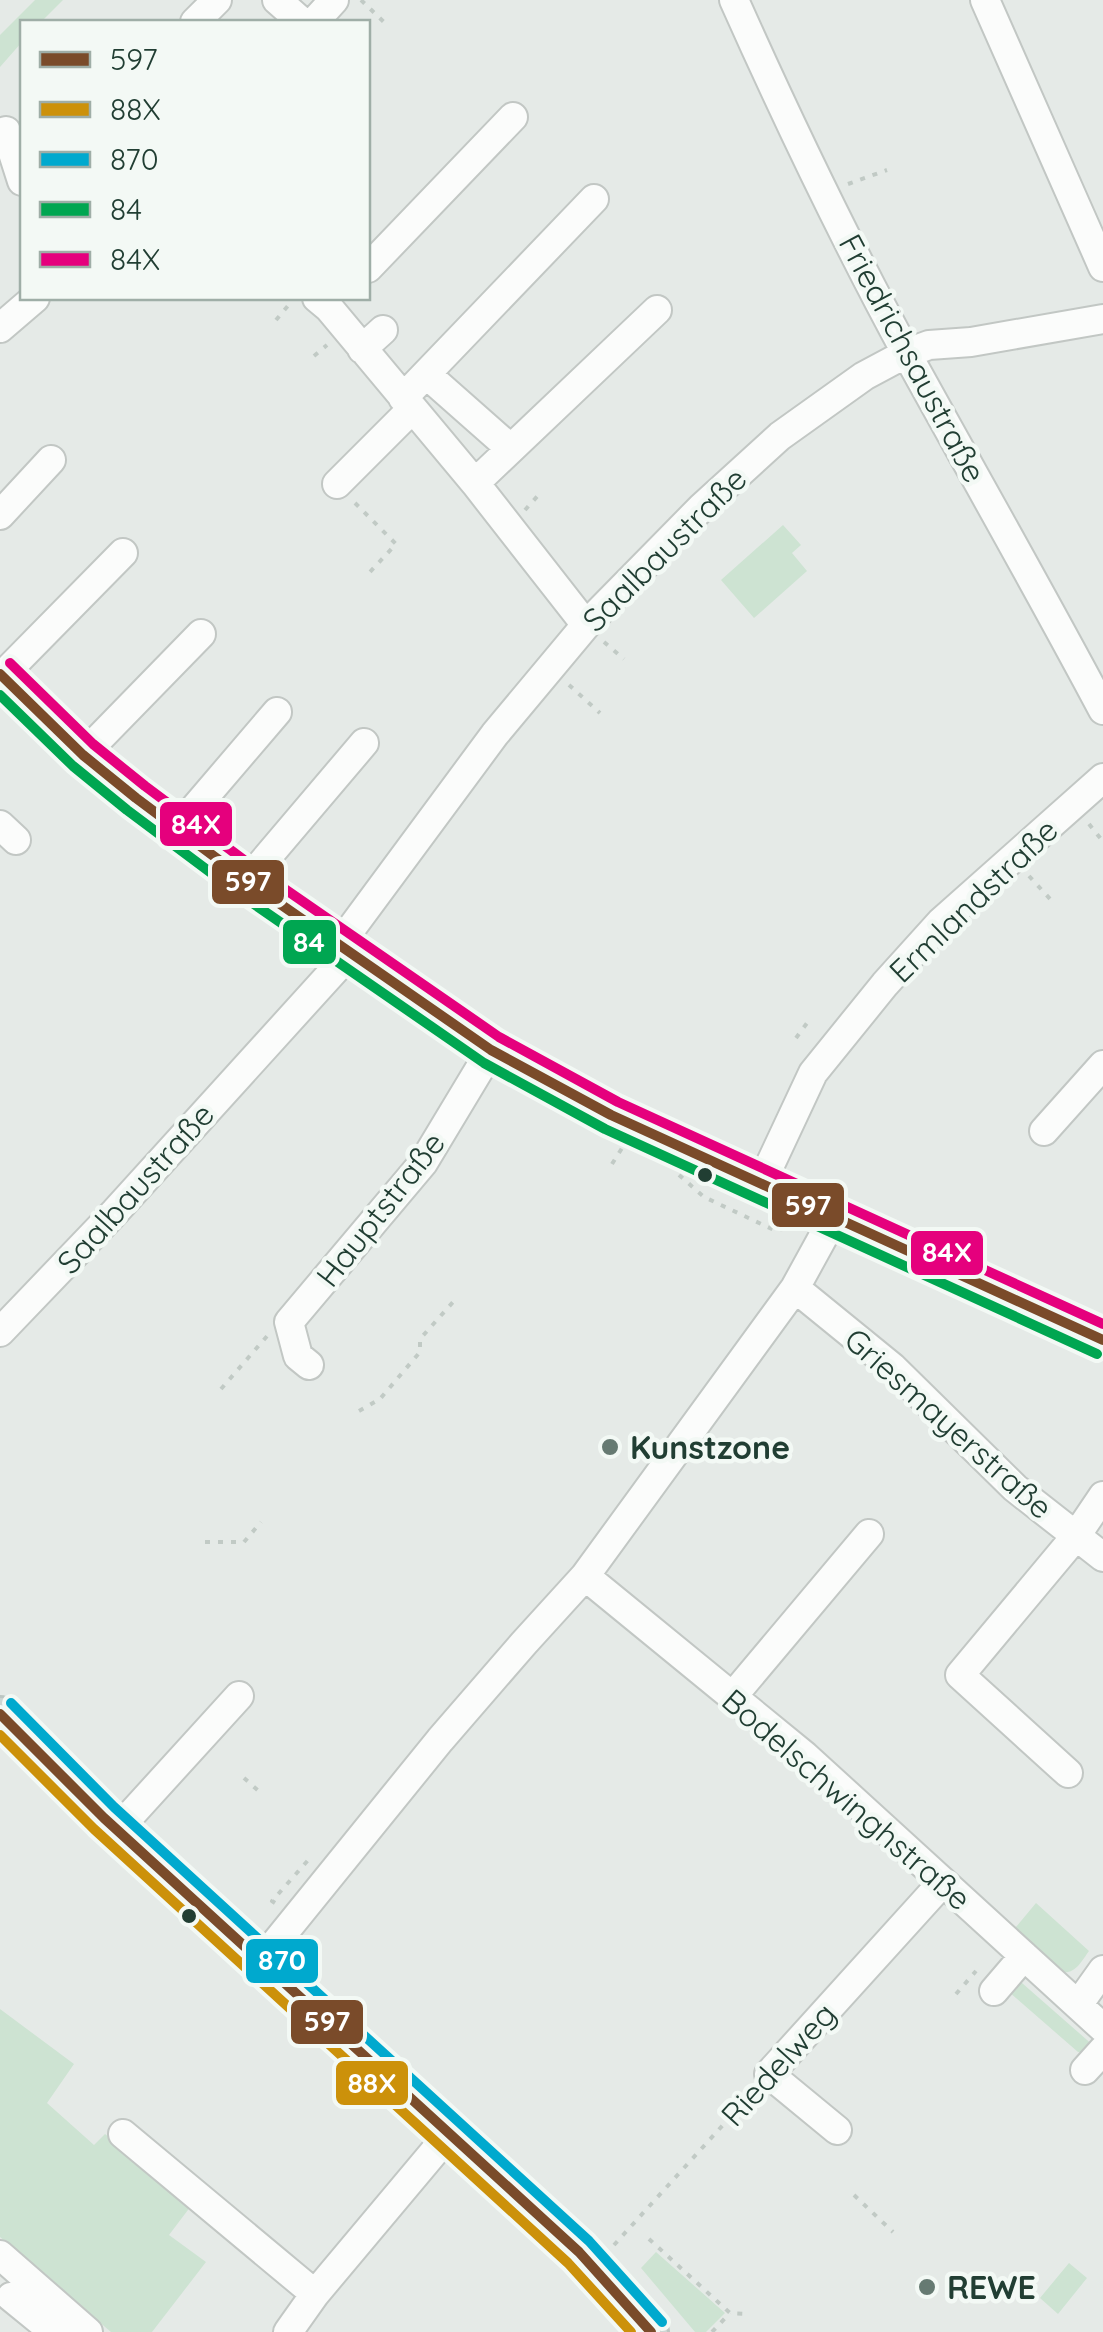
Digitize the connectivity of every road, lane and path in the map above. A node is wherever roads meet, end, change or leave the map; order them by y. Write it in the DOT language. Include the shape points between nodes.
graph roads {
  1 [pos="217,0"];
  2 [pos="277,0"];
  3 [pos="333,0"];
  4 [pos="361,0"];
  5 [pos="734,0"];
  6 [pos="985,0"];
  7 [pos="197,20"];
  8 [pos="300,20"];
  9 [pos="316,20"];
  10 [pos="388,26"];
  11 [pos="513,117"];
  12 [pos="6,131"];
  13 [pos="887,170"];
  14 [pos="20,176"];
  15 [pos="825,192"];
  16 [pos="594,199"];
  17 [pos="370,266"];
  18 [pos="1103,267"];
  19 [pos="34,300"];
  20 [pos="293,300"];
  21 [pos="328,301"];
  22 [pos="656,310"];
  23 [pos="1103,319"];
  24 [pos="276,320"];
  25 [pos="0,328"];
  26 [pos="907,353"];
  27 [pos="414,411"];
  28 [pos="496,439"];
  29 [pos="51,460"];
  30 [pos="475,483"];
  31 [pos="346,494"];
  32 [pos="0,514"];
  33 [pos="123,553"];
  34 [pos="369,573"];
  35 [pos="586,625"];
  36 [pos="201,634"];
  37 [pos="550,668"];
  38 [pos="1,675"];
  39 [pos="1103,710"];
  40 [pos="277,712"];
  41 [pos="600,713"];
  42 [pos="364,742"];
  43 [pos="82,755"];
  44 [pos="1103,778"];
  45 [pos="177,829"];
  46 [pos="1013,858"];
  47 [pos="247,881"];
  48 [pos="1051,900"];
  49 [pos="344,949"];
  50 [pos="810,1018"];
  51 [pos="796,1038"];
  52 [pos="492,1050"];
  53 [pos="1103,1065"];
  54 [pos="1044,1130"];
  55 [pos="629,1137"];
  56 [pos="612,1164"];
  57 [pos="679,1174"];
  58 [pos="760,1184"];
  59 [pos="834,1217"];
  60 [pos="801,1227"];
  61 [pos="795,1288"];
  62 [pos="452,1302"];
  63 [pos="289,1322"];
  64 [pos="0,1332"];
  65 [pos="1103,1340"];
  66 [pos="309,1364"];
  67 [pos="221,1389"];
  68 [pos="359,1411"];
  69 [pos="1103,1496"];
  70 [pos="262,1522"];
  71 [pos="868,1534"];
  72 [pos="1076,1536"];
  73 [pos="205,1542"];
  74 [pos="1103,1558"];
  75 [pos="585,1576"];
  76 [pos="238,1696"];
  77 [pos="732,1697"];
  78 [pos="0,1714"];
  79 [pos="1068,1773"];
  80 [pos="244,1778"];
  81 [pos="262,1794"];
  82 [pos="117,1830"];
  83 [pos="942,1883"];
  84 [pos="1024,1956"];
  85 [pos="261,1961"];
  86 [pos="1103,1970"];
  87 [pos="994,1991"];
  88 [pos="1078,2005"];
  89 [pos="1103,2028"];
  90 [pos="769,2074"];
  91 [pos="838,2130"];
  92 [pos="450,2133"];
  93 [pos="123,2134"];
  94 [pos="854,2194"];
  95 [pos="893,2232"];
  96 [pos="649,2239"];
  97 [pos="614,2244"];
  98 [pos="0,2255"];
  99 [pos="314,2294"];
  100 [pos="11,2297"];
  101 [pos="730,2313"];
  102 [pos="749,2314"];
  103 [pos="71,2330"];
  104 [pos="288,2332"];
  105 [pos="651,2332"];
  106 [pos="712,2332"];
  1 -- 7 [label="street"];
  2 -- 8 [label="street"];
  3 -- 9 [label="street"];
  4 -- 10 [label="path"];
  5 -- 15 [label="street, Friedrichsaustraße"];
  6 -- 18 [label="street"];
  11 -- 17 [label="street"];
  12 -- 14 [label="street"];
  13 -- 15 [label="path"];
  15 -- 26 [label="street, Friedrichsaustraße"];
  16 -- 27 [label="street"];
  19 -- 25 [label="street"];
  20 -- 24 [label="path"];
  21 -- 27 [label="street" via="372,339"];
  22 -- 30 [label="street"];
  23 -- 26 [label="street, Saalbaustraße"];
  26 -- 35 [label="street, Saalbaustraße" via="780,436"];
  26 -- 39 [label="street, Friedrichsaustraße"];
  27 -- 28 [label="street" via="443,390"];
  27 -- 30 [label="street"];
  27 -- 31 [label="street"];
  29 -- 32 [label="street"];
  30 -- 35 [label="street"];
  31 -- 34 [label="path" via="396,544"];
  33 -- 38 [label="street"];
  35 -- 37 [label="street, Saalbaustraße"];
  36 -- 43 [label="street"];
  37 -- 41 [label="path"];
  37 -- 49 [label="street, Saalbaustraße"];
  38 -- 43 [label="street"];
  40 -- 45 [label="street"];
  42 -- 47 [label="street"];
  43 -- 45 [label="street"];
  44 -- 46 [label="street, Ermlandstraße"];
  45 -- 47 [label="street"];
  46 -- 48 [label="path"];
  46 -- 58 [label="street, Ermlandstraße" via="941,922 824,1058"];
  47 -- 49 [label="street"];
  49 -- 52 [label="street"];
  49 -- 64 [label="street, Saalbaustraße" via="116,1212"];
  50 -- 51 [label="path"];
  52 -- 58 [label="street"];
  52 -- 63 [label="street, Hauptstraße" via="422,1163"];
  53 -- 54 [label="street"];
  55 -- 56 [label="path"];
  57 -- 60 [label="path" via="704,1197 774,1230"];
  58 -- 59 [label="street"];
  59 -- 61 [label="street"];
  59 -- 65 [label="street"];
  61 -- 72 [label="street, Griesmayerstraße"];
  61 -- 75 [label="street"];
  62 -- 68 [label="path" via="380,1399"];
  63 -- 66 [label="street" via="298,1356"];
  63 -- 67 [label="path"];
  69 -- 72 [label="street"];
  70 -- 73 [label="path" via="244,1542"];
  71 -- 77 [label="street"];
  72 -- 74 [label="street, Griesmayerstraße"];
  72 -- 79 [label="street" via="960,1676"];
  75 -- 77 [label="street, Bodelschwinghstraße"];
  75 -- 85 [label="street" via="440,1740"];
  76 -- 82 [label="street"];
  77 -- 83 [label="street, Bodelschwinghstraße"];
  78 -- 82 [label="main road"];
  80 -- 81 [label="path"];
  82 -- 85 [label="main road"];
  83 -- 84 [label="street, Bodelschwinghstraße"];
  83 -- 90 [label="street, Riedelweg"];
  84 -- 87 [label="street"];
  84 -- 88 [label="street, Bodelschwinghstraße"];
  85 -- 92 [label="main road"];
  86 -- 88 [label="street"];
  88 -- 89 [label="street, Bodelschwinghstraße"];
  90 -- 91 [label="street"];
  90 -- 97 [label="path, Riedelweg"];
  92 -- 99 [label="street"];
  92 -- 105 [label="main road" via="579,2252"];
  93 -- 99 [label="street"];
  94 -- 95 [label="path"];
  96 -- 101 [label="path"];
  98 -- 103 [label="street"];
  99 -- 104 [label="street"];
  100 -- 103 [label="street"];
  101 -- 102 [label="path"];
  101 -- 106 [label="path"];
}
